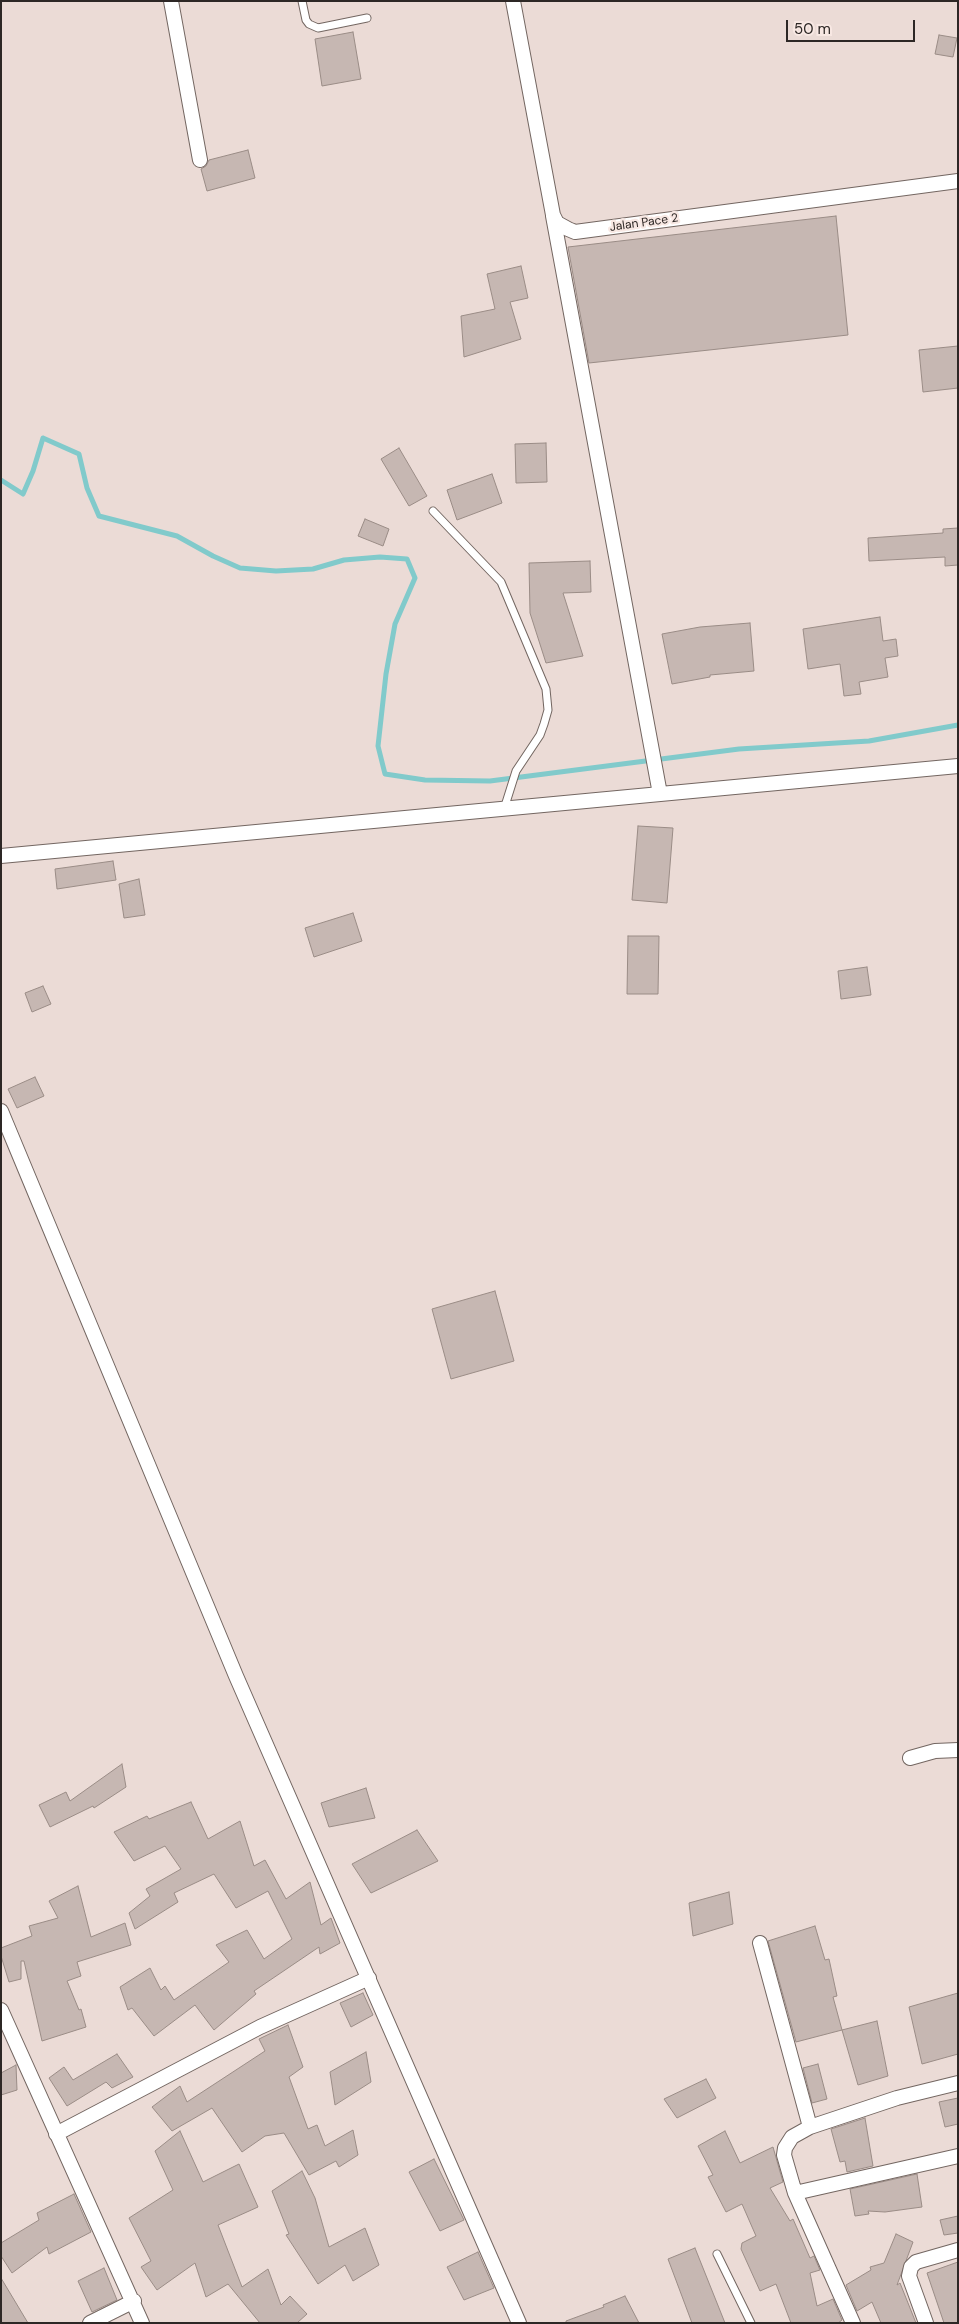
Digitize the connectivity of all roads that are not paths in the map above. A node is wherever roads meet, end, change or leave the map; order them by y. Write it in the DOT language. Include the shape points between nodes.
graph roads {
  1 [pos="171,1"];
  2 [pos="302,1"];
  3 [pos="512,1"];
  4 [pos="367,18"];
  5 [pos="200,160"];
  6 [pos="958,181"];
  7 [pos="553,215"];
  8 [pos="433,512"];
  9 [pos="958,766"];
  10 [pos="660,794"];
  11 [pos="504,809"];
  12 [pos="1,856"];
  13 [pos="1,1111"];
  14 [pos="958,1750"];
  15 [pos="910,1758"];
  16 [pos="760,1943"];
  17 [pos="369,1978"];
  18 [pos="1,2010"];
  19 [pos="958,2083"];
  20 [pos="810,2127"];
  21 [pos="56,2134"];
  22 [pos="958,2156"];
  23 [pos="795,2193"];
  24 [pos="958,2250"];
  25 [pos="717,2254"];
  26 [pos="134,2301"];
  27 [pos="90,2323"];
  28 [pos="142,2323"];
  29 [pos="520,2323"];
  30 [pos="751,2323"];
  31 [pos="853,2323"];
  32 [pos="926,2323"];
  1 -- 5 [label="street"];
  2 -- 4 [label="lane" via="306,20 318,28"];
  3 -- 7 [label="street"];
  6 -- 7 [label="street, Jalan Pace 2" via="575,232 562,226"];
  7 -- 10 [label="street"];
  8 -- 11 [label="lane" via="501,582 546,689 548,710 540,736 516,771"];
  9 -- 10 [label="street"];
  10 -- 11 [label="street"];
  11 -- 12 [label="street"];
  13 -- 17 [label="street" via="236,1676"];
  14 -- 15 [label="street" via="935,1751"];
  16 -- 20 [label="street"];
  17 -- 21 [label="street" via="260,2027"];
  17 -- 29 [label="street"];
  18 -- 21 [label="street"];
  19 -- 20 [label="street" via="897,2098"];
  20 -- 23 [label="street" via="792,2137 785,2148"];
  21 -- 26 [label="street"];
  22 -- 23 [label="street"];
  23 -- 31 [label="street"];
  24 -- 32 [label="street" via="916,2262 911,2268 909,2276"];
  25 -- 30 [label="lane"];
  26 -- 27 [label="street"];
  26 -- 28 [label="street"];
}
